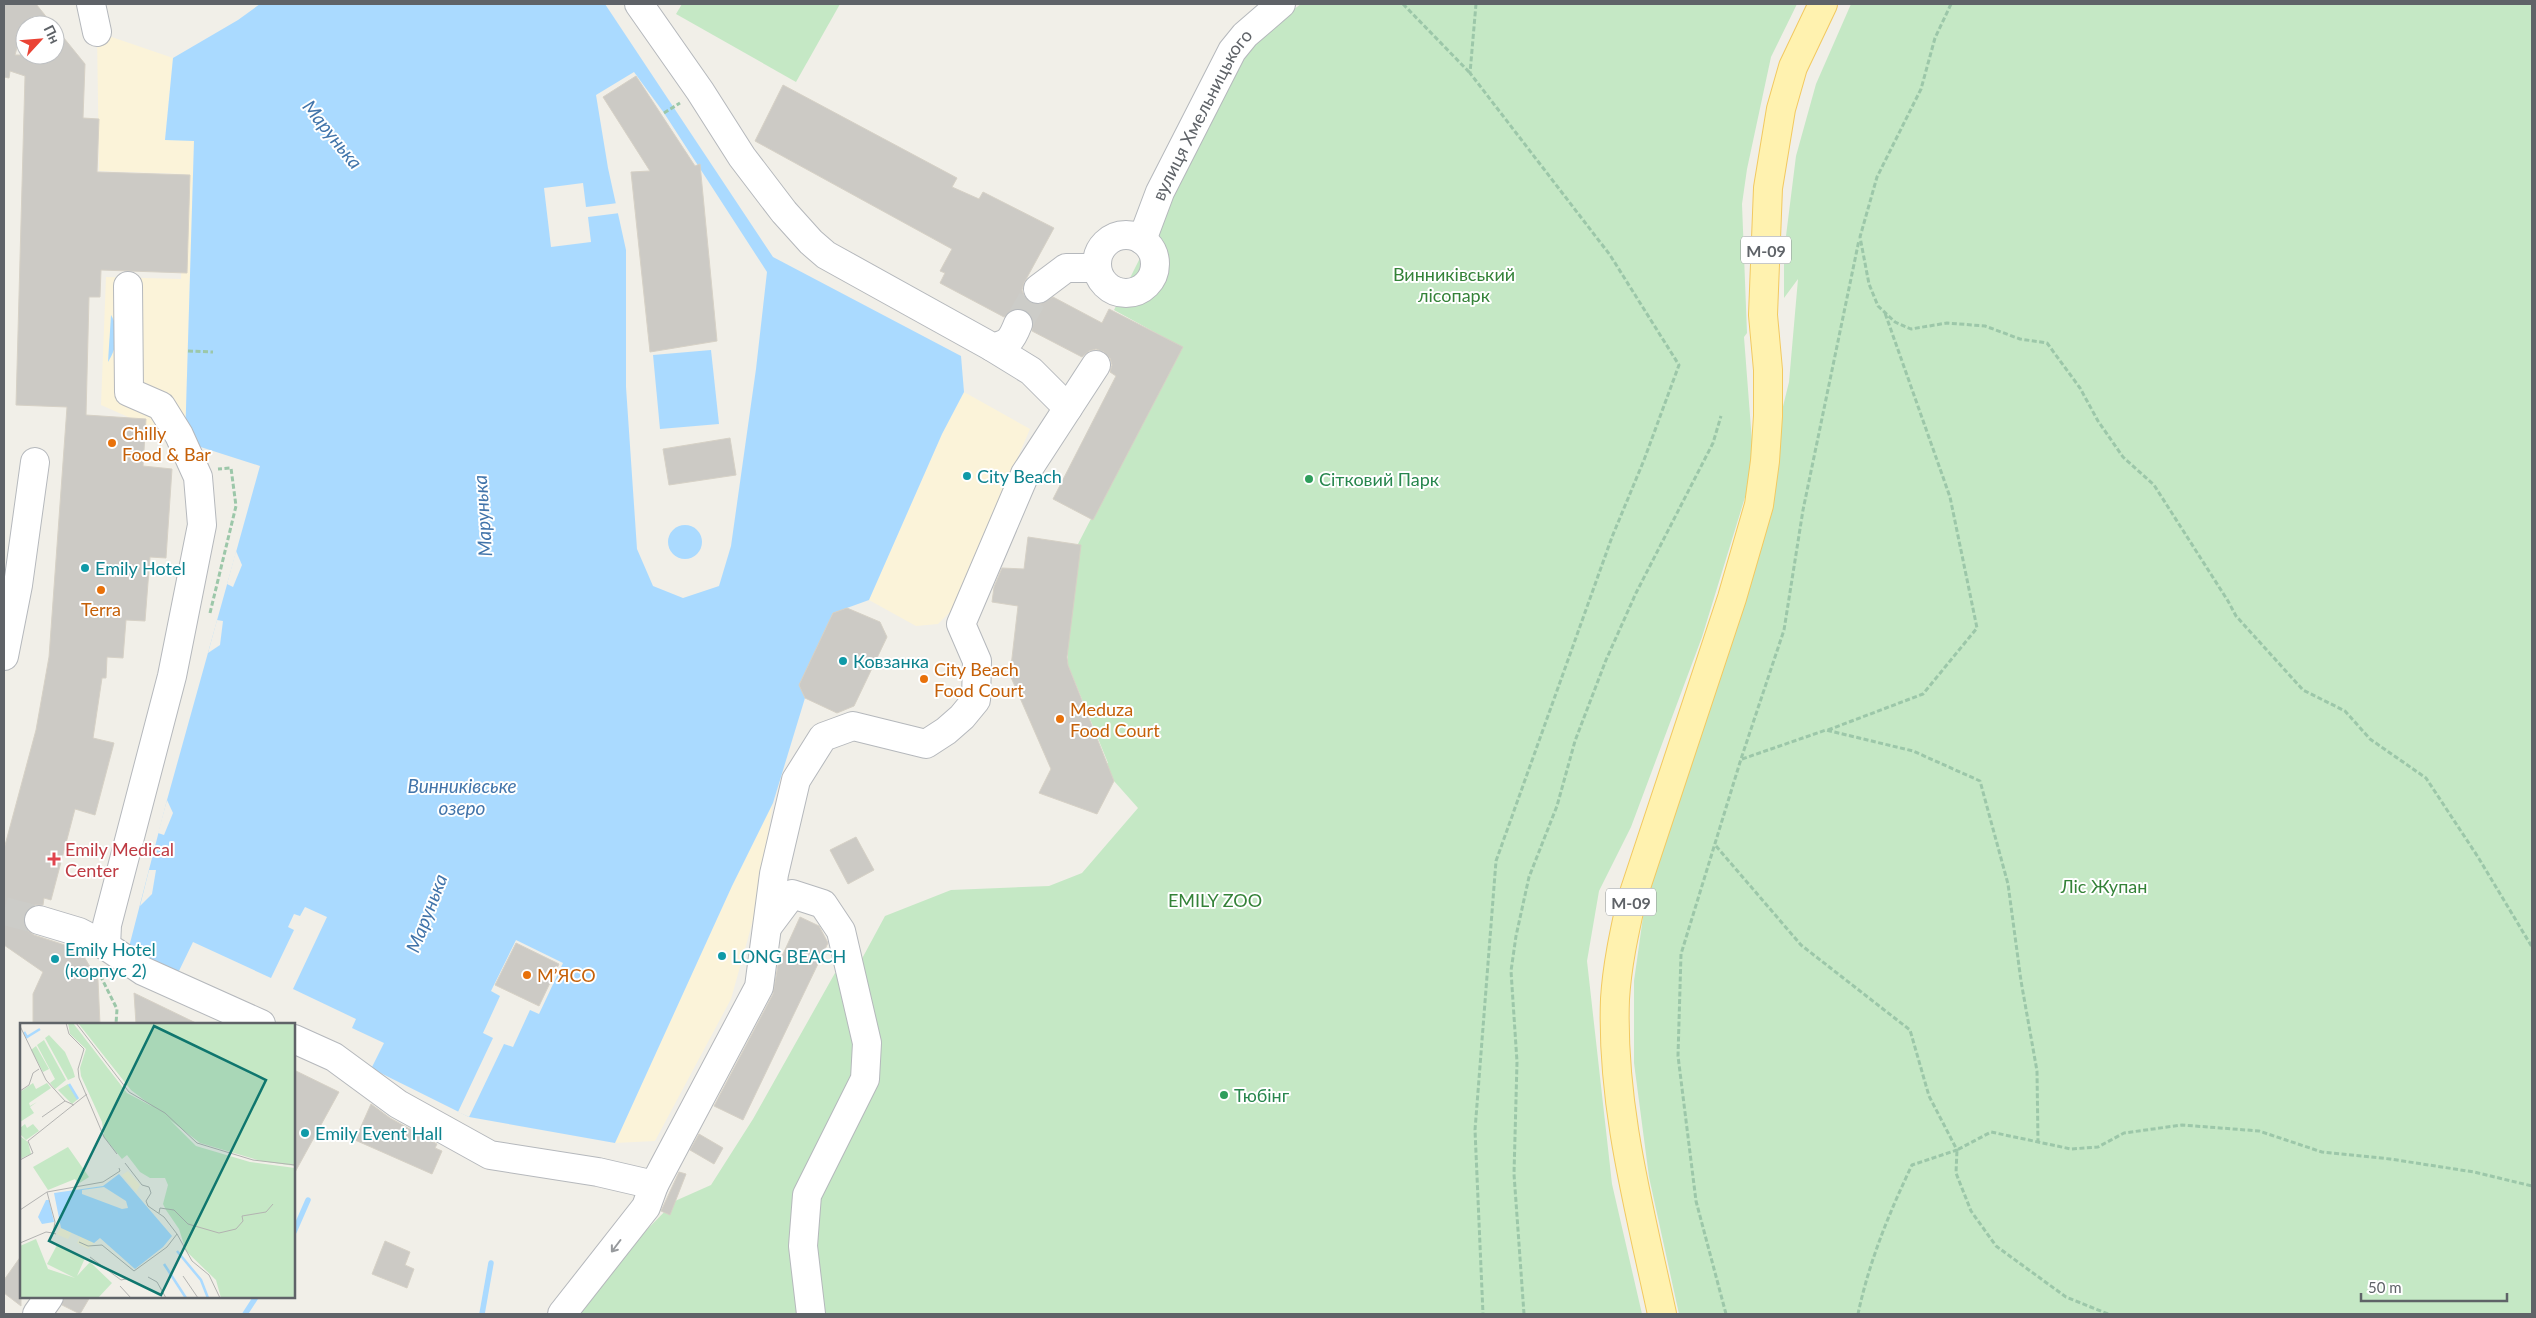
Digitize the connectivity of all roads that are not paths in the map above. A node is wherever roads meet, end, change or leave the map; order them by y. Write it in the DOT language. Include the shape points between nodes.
graph roads {
  1 [pos="91,4"];
  2 [pos="639,4"];
  3 [pos="1281,4"];
  4 [pos="1823,4"];
  5 [pos="97,32"];
  6 [pos="1142,240"];
  7 [pos="1097,268"];
  8 [pos="128,286"];
  9 [pos="1038,289"];
  10 [pos="1018,324"];
  11 [pos="992,347"];
  12 [pos="1096,365"];
  13 [pos="1068,408"];
  14 [pos="35,462"];
  15 [pos="4,656"];
  16 [pos="39,920"];
  17 [pos="767,927"];
  18 [pos="101,956"];
  19 [pos="259,1023"];
  20 [pos="295,1039"];
  21 [pos="650,1196"];
  22 [pos="48,1298"];
  23 [pos="37,1314"];
  24 [pos="562,1314"];
  25 [pos="811,1314"];
  26 [pos="1662,1314"];
  1 -- 5 [label="street"];
  2 -- 11 [label="street" via="742,157 811,242 826,254"];
  3 -- 6 [label="street, вулиця Хмельницького" via="1245,35 1232,52 1160,192"];
  4 -- 26 [label="main road, М-09" via="1793,67 1781,109 1768,188 1763,315 1768,416 1759,505 1732,598 1631,902 1620,951 1615,999 1622,1114"];
  6 -- 7 [label="street" via="1131,236 1113,238 1100,250"];
  6 -- 7 [label="street" via="1152,252 1154,270 1146,285 1138,290 1126,293 1112,290 1104,284"];
  7 -- 9 [label="street" via="1066,268"];
  8 -- 18 [label="street" via="129,392 161,406 179,435 198,477 202,525 172,676"];
  10 -- 11 [label="street" via="1011,341"];
  11 -- 13 [label="street" via="1031,371"];
  12 -- 13 [label="street"];
  13 -- 17 [label="street" via="1025,474 961,624 977,661 976,700 962,717 926,744 852,726 823,737 796,780 774,874"];
  14 -- 15 [label="street" via="18,585"];
  16 -- 18 [label="street" via="79,932"];
  17 -- 21 [label="street" via="759,987"];
  17 -- 25 [label="street" via="792,894 823,904 841,931 867,1043 864,1079 807,1195 803,1246"];
  18 -- 19 [label="street" via="143,971"];
  20 -- 21 [label="street" via="334,1058 398,1104 490,1156 598,1172"];
  21 -- 24 [label="street, one-way"];
  22 -- 23 [label="street"];
}
